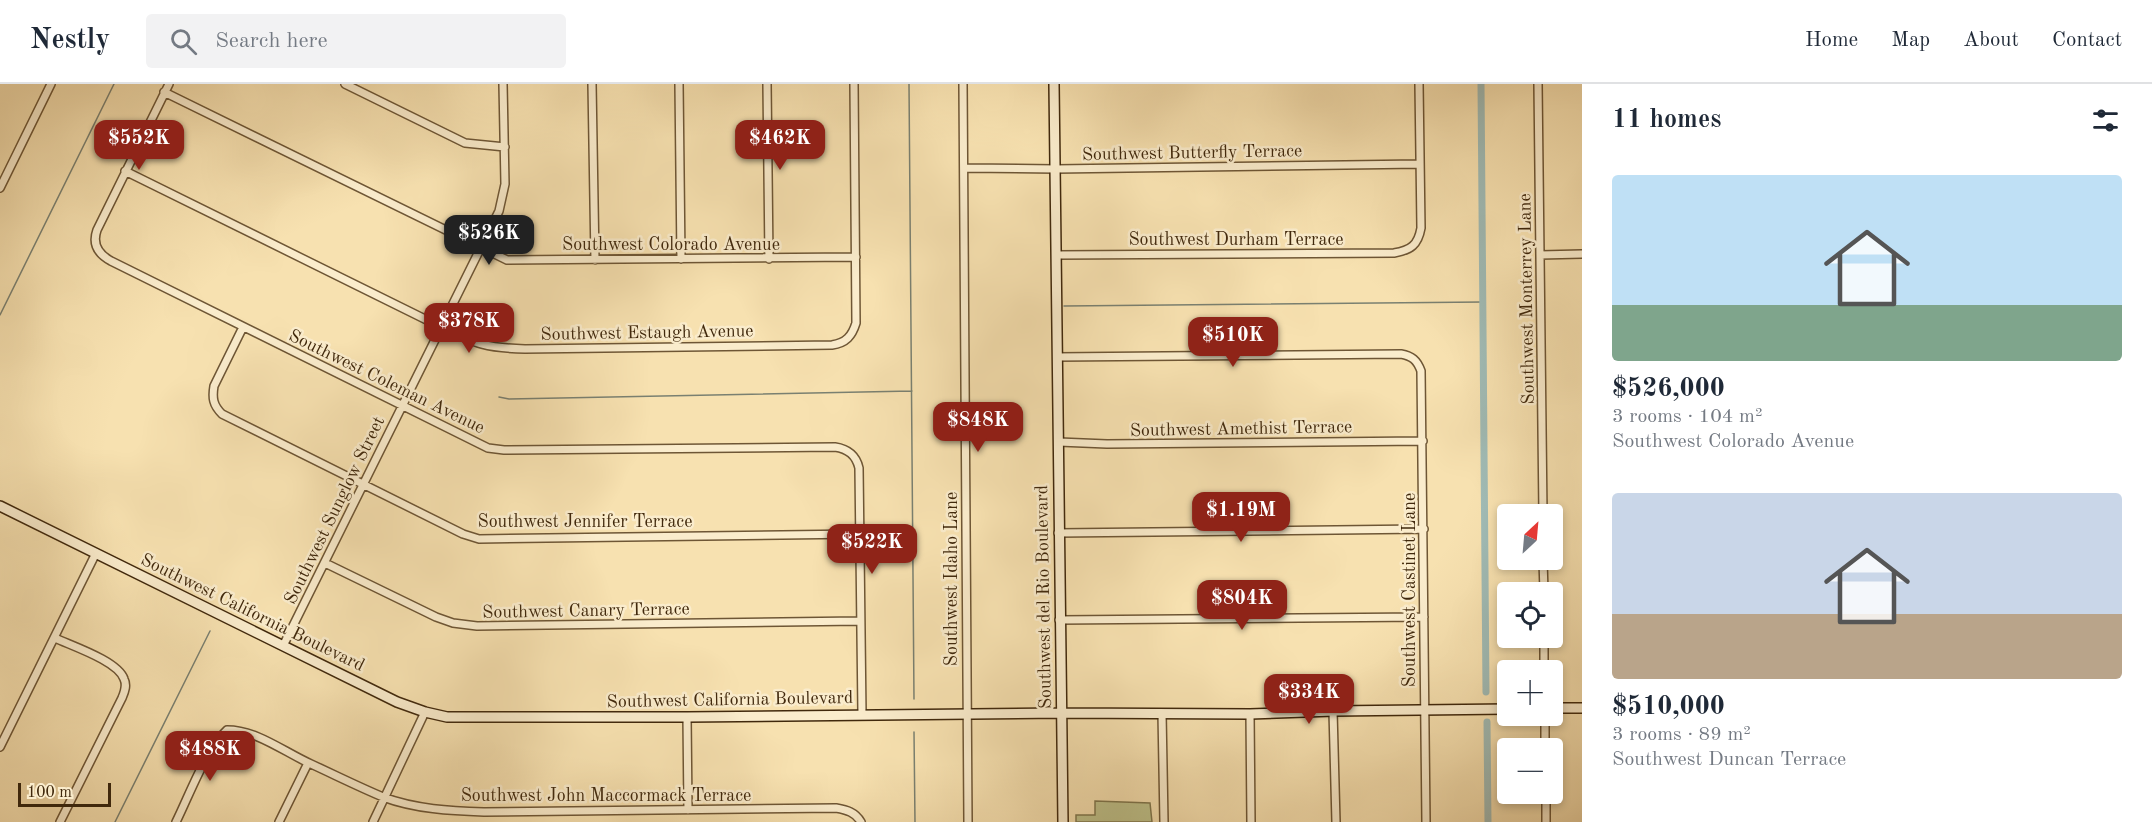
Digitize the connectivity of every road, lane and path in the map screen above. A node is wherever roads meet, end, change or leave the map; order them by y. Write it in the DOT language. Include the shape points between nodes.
graph roads {
  1 [pos="51,84"];
  2 [pos="169,84"];
  3 [pos="345,84"];
  4 [pos="503,84"];
  5 [pos="592,84"];
  6 [pos="679,84"];
  7 [pos="767,84"];
  8 [pos="854,84"];
  9 [pos="963,84"];
  10 [pos="1054,84"];
  11 [pos="1419,84"];
  12 [pos="1538,84"];
  13 [pos="164,92"];
  14 [pos="505,147"];
  15 [pos="1420,164"];
  16 [pos="964,168"];
  17 [pos="1056,169"];
  18 [pos="125,171"];
  19 [pos="0,188"];
  20 [pos="481,249"];
  21 [pos="1582,254"];
  22 [pos="1057,255"];
  23 [pos="1540,255"];
  24 [pos="856,257"];
  25 [pos="681,259"];
  26 [pos="769,259"];
  27 [pos="595,260"];
  28 [pos="243,327"];
  29 [pos="443,328"];
  30 [pos="1057,357"];
  31 [pos="403,406"];
  32 [pos="1423,441"];
  33 [pos="1059,442"];
  34 [pos="364,484"];
  35 [pos="1543,504"];
  36 [pos="0,506"];
  37 [pos="1424,529"];
  38 [pos="1058,533"];
  39 [pos="859,534"];
  40 [pos="96,553"];
  41 [pos="325,563"];
  42 [pos="1424,616"];
  43 [pos="1059,620"];
  44 [pos="860,621"];
  45 [pos="55,638"];
  46 [pos="283,646"];
  47 [pos="1563,708"];
  48 [pos="1582,708"];
  49 [pos="1497,709"];
  50 [pos="1425,710"];
  51 [pos="1333,711"];
  52 [pos="425,712"];
  53 [pos="1061,713"];
  54 [pos="1162,713"];
  55 [pos="862,714"];
  56 [pos="967,714"];
  57 [pos="1250,714"];
  58 [pos="687,717"];
  59 [pos="0,747"];
  60 [pos="308,763"];
  61 [pos="385,797"];
  62 [pos="1546,804"];
  63 [pos="688,810"];
  64 [pos="859,819"];
  65 [pos="60,822"];
  66 [pos="176,822"];
  67 [pos="279,822"];
  68 [pos="373,822"];
  69 [pos="968,822"];
  70 [pos="1063,822"];
  71 [pos="1164,822"];
  72 [pos="1251,822"];
  73 [pos="1336,822"];
  74 [pos="1426,822"];
  75 [pos="1546,822"];
  1 -- 19 [label="street"];
  2 -- 13 [label="street"];
  3 -- 14 [label="street" via="465,142"];
  4 -- 14 [label="street, Southwest Sunglow Street"];
  5 -- 27 [label="street"];
  6 -- 25 [label="street"];
  7 -- 26 [label="street"];
  8 -- 24 [label="street"];
  9 -- 16 [label="street, Southwest Idaho Lane"];
  10 -- 17 [label="street, Southwest del Rio Boulevard"];
  11 -- 15 [label="street"];
  12 -- 23 [label="street, Southwest Monterrey Lane"];
  13 -- 18 [label="street"];
  13 -- 20 [label="street, Southwest Colorado Avenue"];
  14 -- 20 [label="street, Southwest Sunglow Street" via="500,211"];
  15 -- 17 [label="street, Southwest Butterfly Terrace"];
  15 -- 22 [label="street, Southwest Durham Terrace" via="1421,228 1414,246 1407,250"];
  16 -- 17 [label="street, Southwest Butterfly Terrace"];
  16 -- 56 [label="street, Southwest Idaho Lane"];
  17 -- 22 [label="street, Southwest del Rio Boulevard"];
  18 -- 28 [label="street, Southwest Coleman Avenue" via="95,235 98,251"];
  18 -- 29 [label="street, Southwest Estaugh Avenue"];
  20 -- 27 [label="street, Southwest Colorado Avenue" via="507,260"];
  20 -- 29 [label="street, Southwest Sunglow Street"];
  21 -- 23 [label="street"];
  22 -- 30 [label="street, Southwest del Rio Boulevard"];
  23 -- 35 [label="street, Southwest Monterrey Lane"];
  24 -- 26 [label="street, Southwest Colorado Avenue"];
  24 -- 29 [label="street, Southwest Estaugh Avenue" via="856,323 849,339 841,344 525,349 476,344"];
  25 -- 26 [label="street, Southwest Colorado Avenue"];
  25 -- 27 [label="street, Southwest Colorado Avenue"];
  28 -- 31 [label="street, Southwest Coleman Avenue"];
  28 -- 34 [label="street, Southwest Jennifer Terrace" via="214,386 212,396 217,409"];
  29 -- 31 [label="street, Southwest Sunglow Street"];
  30 -- 32 [label="street, Southwest Castinet Lane" via="1401,354 1415,359 1421,371"];
  30 -- 33 [label="street, Southwest del Rio Boulevard"];
  31 -- 34 [label="street, Southwest Sunglow Street"];
  31 -- 39 [label="street, Southwest Coleman Avenue" via="488,448 504,450 835,447 848,451 859,468"];
  32 -- 33 [label="street, Southwest Amethist Terrace"];
  32 -- 37 [label="street, Southwest Castinet Lane"];
  33 -- 38 [label="street, Southwest del Rio Boulevard"];
  34 -- 39 [label="street, Southwest Jennifer Terrace" via="478,539"];
  34 -- 41 [label="street, Southwest Sunglow Street"];
  36 -- 40 [label="street, Southwest California Boulevard"];
  37 -- 38 [label="street"];
  37 -- 42 [label="street, Southwest Castinet Lane"];
  38 -- 43 [label="street, Southwest del Rio Boulevard"];
  39 -- 44 [label="street"];
  40 -- 45 [label="street"];
  40 -- 46 [label="street, Southwest California Boulevard"];
  41 -- 44 [label="street, Southwest Canary Terrace" via="436,618 477,626"];
  41 -- 46 [label="street, Southwest Sunglow Street"];
  42 -- 43 [label="street"];
  42 -- 50 [label="street, Southwest Castinet Lane"];
  43 -- 53 [label="street, Southwest del Rio Boulevard"];
  44 -- 55 [label="street"];
  45 -- 59 [label="street"];
  45 -- 65 [label="street" via="112,665 126,684"];
  46 -- 52 [label="street, Southwest California Boulevard"];
  47 -- 48 [label="street"];
  49 -- 50 [label="street, Southwest California Boulevard"];
  50 -- 51 [label="street, Southwest California Boulevard"];
  50 -- 74 [label="street, Southwest Castinet Lane"];
  51 -- 57 [label="street, Southwest California Boulevard"];
  51 -- 73 [label="street"];
  52 -- 58 [label="street, Southwest California Boulevard" via="447,717"];
  52 -- 61 [label="street"];
  53 -- 54 [label="street, Southwest California Boulevard"];
  53 -- 56 [label="street, Southwest California Boulevard"];
  53 -- 70 [label="street, Southwest del Rio Boulevard"];
  54 -- 57 [label="street, Southwest California Boulevard"];
  54 -- 71 [label="street"];
  55 -- 56 [label="street, Southwest California Boulevard"];
  55 -- 58 [label="street, Southwest California Boulevard"];
  56 -- 69 [label="street, Southwest Idaho Lane"];
  57 -- 72 [label="street"];
  58 -- 63 [label="street"];
  60 -- 61 [label="street, Southwest John Maccormack Terrace"];
  60 -- 66 [label="street, Southwest John Maccormack Terrace" via="254,735 226,730 219,736"];
  60 -- 67 [label="street"];
  61 -- 63 [label="street, Southwest John Maccormack Terrace" via="458,812"];
  61 -- 68 [label="street"];
  62 -- 75 [label="street"];
  63 -- 64 [label="street, Southwest John Maccormack Terrace" via="836,808 849,810"];
}
